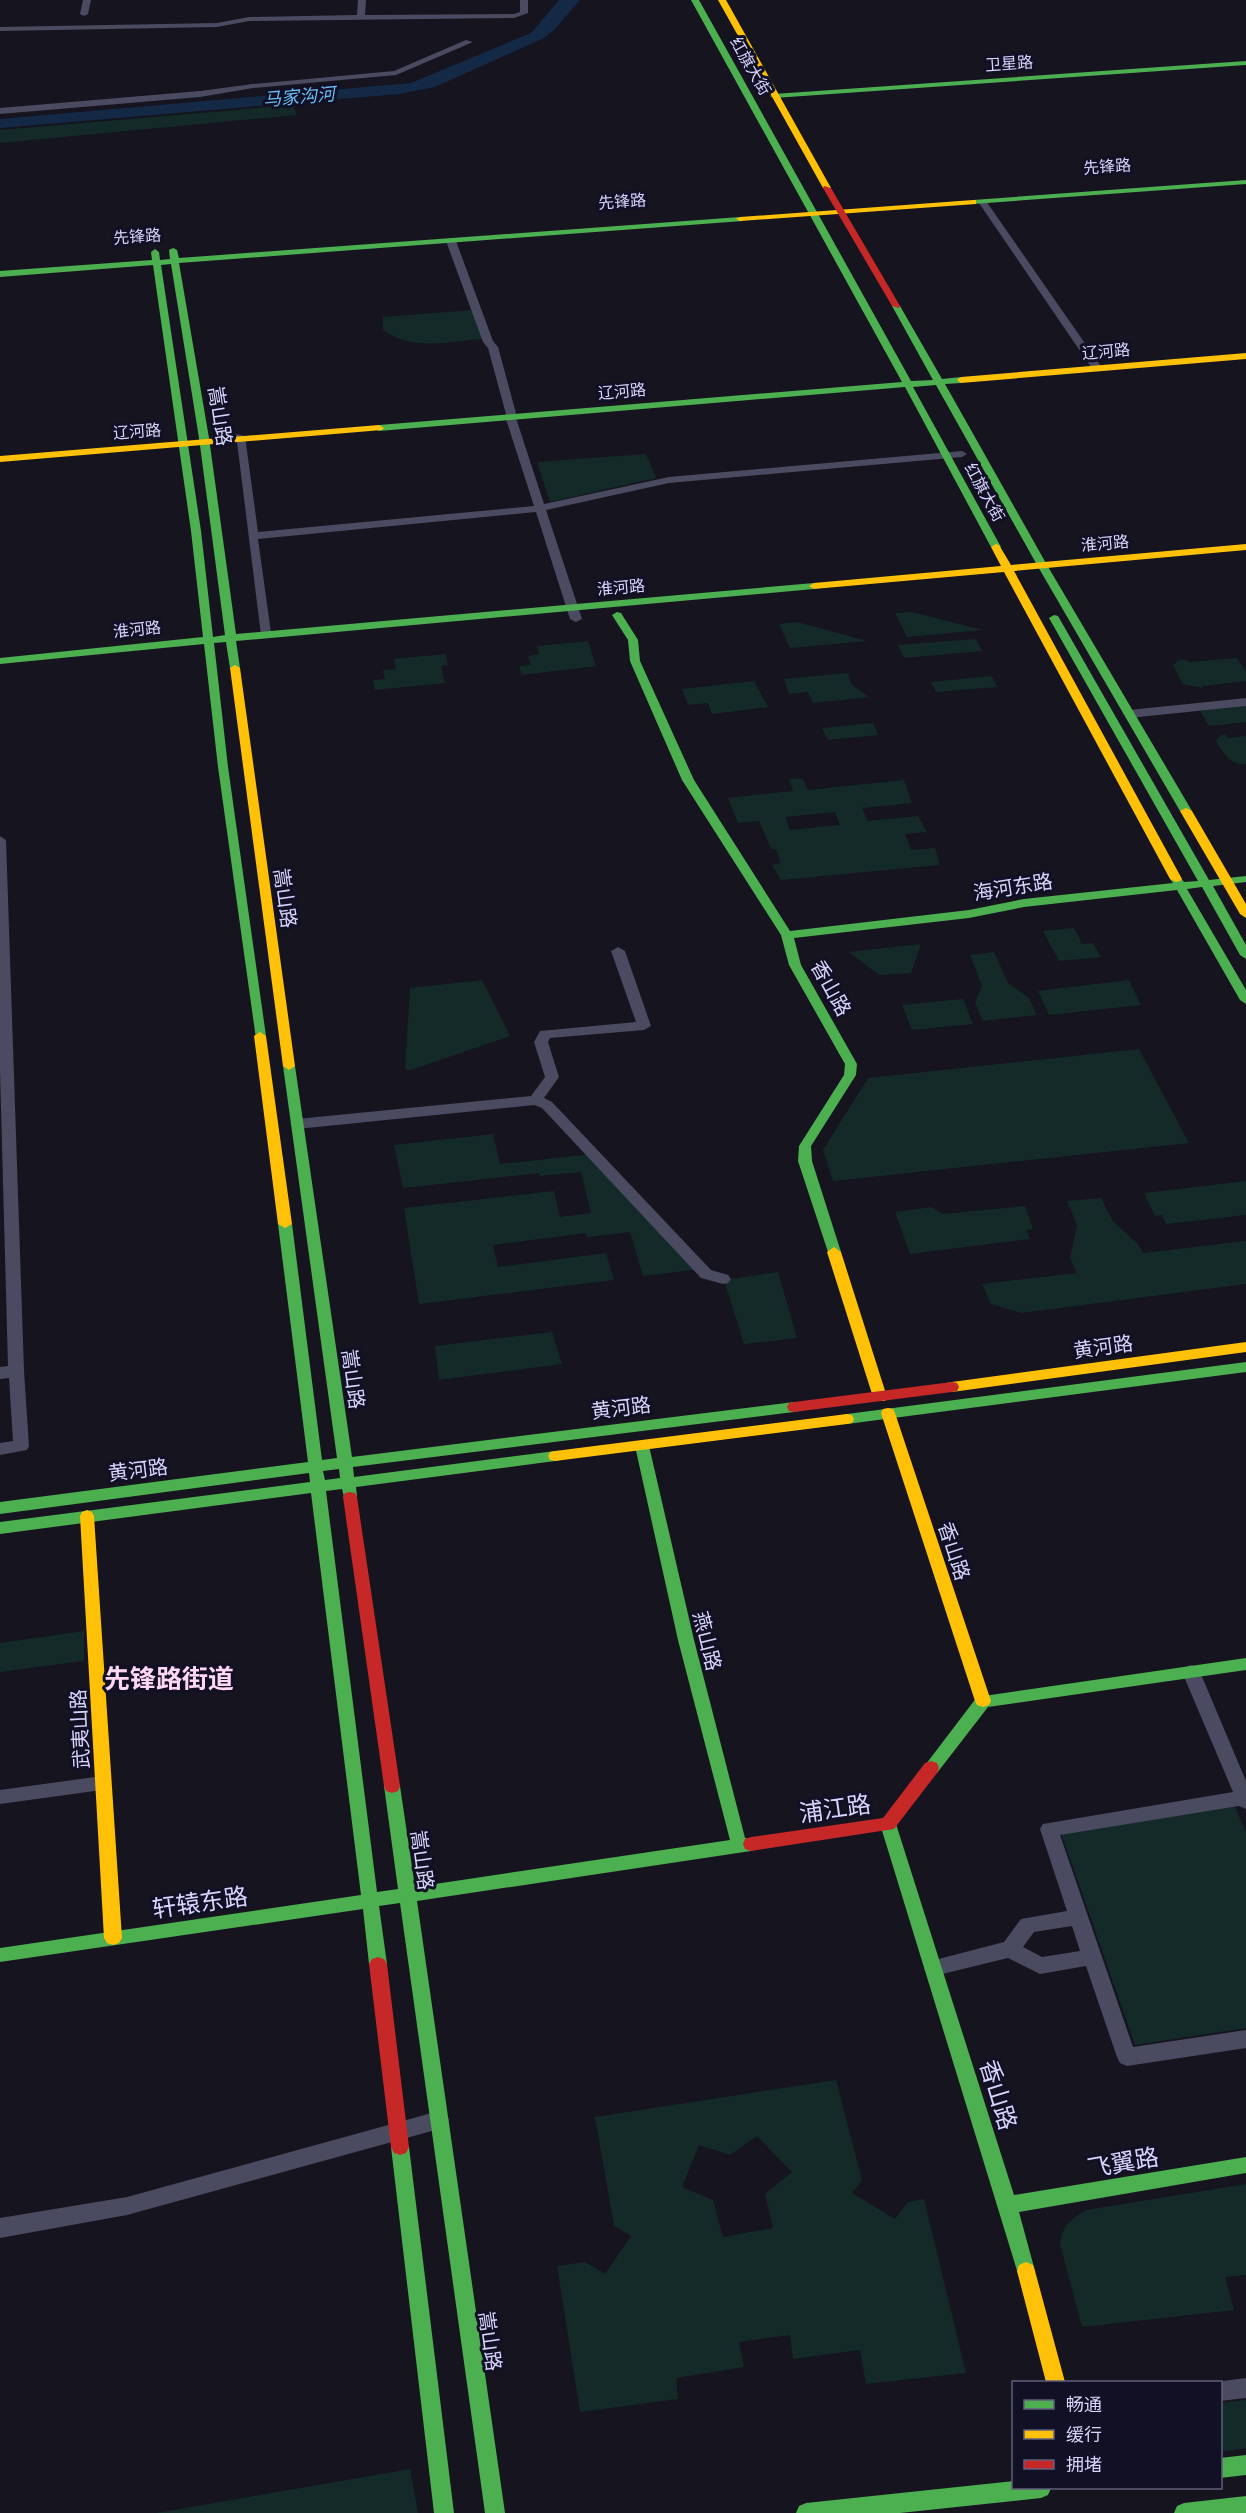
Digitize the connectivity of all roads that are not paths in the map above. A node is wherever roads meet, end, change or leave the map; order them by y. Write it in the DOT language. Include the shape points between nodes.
graph roads {
  1 [pos="87,0"];
  2 [pos="362,0"];
  3 [pos="524,0"];
  4 [pos="695,0"];
  5 [pos="710,0"];
  6 [pos="722,0"];
  7 [pos="734,0"];
  8 [pos="84,14"];
  9 [pos="361,18"];
  10 [pos="0,29"];
  11 [pos="469,42"];
  12 [pos="1246,63"];
  13 [pos="781,96"];
  14 [pos="0,111"];
  15 [pos="1246,172"];
  16 [pos="1246,182"];
  17 [pos="983,203"];
  18 [pos="832,207"];
  19 [pos="451,241"];
  20 [pos="175,256"];
  21 [pos="156,257"];
  22 [pos="0,263"];
  23 [pos="0,274"];
  24 [pos="1246,354"];
  25 [pos="1095,365"];
  26 [pos="945,379"];
  27 [pos="905,382"];
  28 [pos="924,385"];
  29 [pos="511,415"];
  30 [pos="240,438"];
  31 [pos="204,441"];
  32 [pos="988,441"];
  33 [pos="184,442"];
  34 [pos="962,454"];
  35 [pos="945,455"];
  36 [pos="0,457"];
  37 [pos="542,508"];
  38 [pos="253,536"];
  39 [pos="1246,547"];
  40 [pos="1246,558"];
  41 [pos="1061,564"];
  42 [pos="1046,571"];
  43 [pos="1011,574"];
  44 [pos="1049,607"];
  45 [pos="574,613"];
  46 [pos="617,615"];
  47 [pos="265,633"];
  48 [pos="231,636"];
  49 [pos="209,639"];
  50 [pos="232,651"];
  51 [pos="211,653"];
  52 [pos="0,661"];
  53 [pos="0,672"];
  54 [pos="1246,702"];
  55 [pos="1129,714"];
  56 [pos="1196,801"];
  57 [pos="0,840"];
  58 [pos="1240,882"];
  59 [pos="1207,884"];
  60 [pos="1181,887"];
  61 [pos="1246,914"];
  62 [pos="787,934"];
  63 [pos="618,951"];
  64 [pos="1246,955"];
  65 [pos="2,987"];
  66 [pos="1246,1000"];
  67 [pos="535,1100"];
  68 [pos="297,1124"];
  69 [pos="4,1133"];
  70 [pos="723,1279"];
  71 [pos="1246,1347"];
  72 [pos="1246,1367"];
  73 [pos="8,1372"];
  74 [pos="880,1397"];
  75 [pos="888,1413"];
  76 [pos="642,1446"];
  77 [pos="0,1449"];
  78 [pos="346,1463"];
  79 [pos="316,1467"];
  80 [pos="348,1482"];
  81 [pos="319,1486"];
  82 [pos="0,1508"];
  83 [pos="87,1516"];
  84 [pos="0,1528"];
  85 [pos="1246,1664"];
  86 [pos="1191,1672"];
  87 [pos="983,1701"];
  88 [pos="102,1782"];
  89 [pos="0,1797"];
  90 [pos="1245,1800"];
  91 [pos="888,1824"];
  92 [pos="739,1845"];
  93 [pos="407,1895"];
  94 [pos="370,1900"];
  95 [pos="1078,1917"];
  96 [pos="113,1938"];
  97 [pos="1010,1949"];
  98 [pos="0,1955"];
  99 [pos="1092,1957"];
  100 [pos="934,1968"];
  101 [pos="1246,2039"];
  102 [pos="439,2120"];
  103 [pos="398,2131"];
  104 [pos="1246,2165"];
  105 [pos="1008,2205"];
  106 [pos="0,2228"];
  107 [pos="1056,2381"];
  108 [pos="1246,2388"];
  109 [pos="1222,2391"];
  110 [pos="1246,2465"];
  111 [pos="1222,2468"];
  112 [pos="1023,2489"];
  113 [pos="1246,2506"];
  114 [pos="444,2513"];
  115 [pos="495,2513"];
  116 [pos="806,2513"];
  117 [pos="1184,2513"];
  1 -- 8 [label="street"];
  2 -- 9 [label="street"];
  3 -- 9 [label="street" via="524,13 514,16"];
  4 -- 18 [label="main road, 红旗大街"];
  5 -- 18 [label="main road, 红旗大街"];
  6 -- 13 [label="main road, 红旗大街"];
  7 -- 13 [label="main road, 红旗大街"];
  9 -- 10 [label="street"];
  11 -- 14 [label="street" via="396,74"];
  12 -- 13 [label="main road, 卫星路"];
  13 -- 18 [label="main road, 红旗大街"];
  15 -- 18 [label="main road, 先锋路"];
  16 -- 17 [label="main road"];
  17 -- 18 [label="main road"];
  17 -- 25 [label="street"];
  18 -- 19 [label="main road, 先锋路"];
  18 -- 20 [label="main road, 先锋路"];
  18 -- 26 [label="main road, 红旗大街"];
  18 -- 27 [label="main road, 红旗大街"];
  18 -- 28 [label="main road, 红旗大街"];
  19 -- 20 [label="main road, 先锋路"];
  19 -- 29 [label="street" via="488,342 493,346"];
  20 -- 21 [label="main road, 先锋路"];
  20 -- 31 [label="main road, 嵩山路"];
  21 -- 22 [label="main road, 先锋路"];
  21 -- 23 [label="main road, 先锋路"];
  21 -- 33 [label="main road, 嵩山路"];
  24 -- 25 [label="main road, 辽河路"];
  24 -- 26 [label="main road, 辽河路"];
  25 -- 26 [label="main road, 辽河路"];
  26 -- 28 [label="main road, 辽河路"];
  26 -- 32 [label="main road, 红旗大街"];
  26 -- 42 [label="main road, 红旗大街"];
  27 -- 28 [label="main road, 辽河路"];
  27 -- 29 [label="main road, 辽河路"];
  27 -- 35 [label="main road, 红旗大街"];
  29 -- 30 [label="main road, 辽河路"];
  29 -- 37 [label="street"];
  30 -- 31 [label="main road, 辽河路"];
  30 -- 38 [label="street"];
  31 -- 33 [label="main road, 辽河路"];
  31 -- 48 [label="main road, 嵩山路"];
  33 -- 36 [label="main road, 辽河路"];
  33 -- 49 [label="main road, 嵩山路"];
  34 -- 35 [label="street"];
  35 -- 37 [label="street" via="669,480"];
  35 -- 43 [label="main road, 红旗大街"];
  37 -- 38 [label="street"];
  37 -- 45 [label="street"];
  38 -- 47 [label="street"];
  39 -- 41 [label="main road, 淮河路"];
  40 -- 41 [label="main road, 淮河路"];
  41 -- 42 [label="main road, 淮河路"];
  42 -- 43 [label="main road, 淮河路" via="1026,567"];
  42 -- 55 [label="main road, 红旗大街"];
  43 -- 45 [label="main road, 淮河路"];
  43 -- 46 [label="main road, 淮河路"];
  43 -- 60 [label="main road, 红旗大街"];
  44 -- 59 [label="main road"];
  45 -- 46 [label="main road, 淮河路"];
  45 -- 47 [label="main road, 淮河路"];
  45 -- 50 [label="main road, 淮河路"];
  46 -- 62 [label="main road, 香山路" via="633,640 635,661 688,780"];
  47 -- 48 [label="main road, 淮河路"];
  48 -- 49 [label="main road, 淮河路"];
  48 -- 50 [label="main road, 嵩山路"];
  49 -- 51 [label="main road, 嵩山路"];
  49 -- 52 [label="main road, 淮河路"];
  50 -- 51 [label="main road, 淮河路"];
  50 -- 68 [label="main road, 嵩山路"];
  51 -- 53 [label="main road, 淮河路"];
  51 -- 79 [label="main road, 嵩山路"];
  54 -- 55 [label="street"];
  55 -- 58 [label="main road, 红旗大街"];
  56 -- 58 [label="main road, 红旗大街"];
  57 -- 65 [label="street"];
  58 -- 59 [label="main road, 海河东路"];
  58 -- 61 [label="main road, 红旗大街"];
  59 -- 60 [label="main road, 海河东路"];
  59 -- 64 [label="main road"];
  60 -- 62 [label="main road, 海河东路"];
  60 -- 66 [label="main road, 红旗大街"];
  62 -- 74 [label="main road, 香山路" via="795,965 851,1064 850,1075 805,1146 805,1161"];
  63 -- 67 [label="street" via="644,1026 545,1034 541,1042 552,1077"];
  65 -- 69 [label="street"];
  67 -- 68 [label="street"];
  67 -- 70 [label="street" via="547,1105 706,1274"];
  68 -- 78 [label="main road, 嵩山路"];
  69 -- 73 [label="street"];
  71 -- 74 [label="main road, 黄河路"];
  72 -- 75 [label="main road, 黄河路"];
  73 -- 77 [label="street" via="21,1446"];
  74 -- 78 [label="main road, 黄河路"];
  75 -- 76 [label="main road, 黄河路"];
  75 -- 87 [label="main road, 香山路"];
  76 -- 80 [label="main road, 黄河路"];
  76 -- 92 [label="main road, 燕山路"];
  78 -- 79 [label="main road, 黄河路"];
  78 -- 80 [label="main road, 嵩山路"];
  79 -- 81 [label="main road, 嵩山路"];
  79 -- 82 [label="main road, 黄河路"];
  80 -- 81 [label="main road, 黄河路"];
  80 -- 93 [label="main road, 嵩山路"];
  81 -- 83 [label="main road, 黄河路"];
  81 -- 94 [label="main road, 嵩山路"];
  83 -- 84 [label="main road, 黄河路"];
  83 -- 88 [label="main road, 武夷山路"];
  85 -- 86 [label="main road"];
  86 -- 87 [label="main road"];
  86 -- 90 [label="street"];
  87 -- 91 [label="main road, 浦江路"];
  88 -- 89 [label="street"];
  88 -- 96 [label="main road, 武夷山路"];
  90 -- 95 [label="street" via="1049,1829"];
  91 -- 92 [label="main road, 浦江路"];
  91 -- 100 [label="main road, 香山路"];
  92 -- 93 [label="main road, 浦江路"];
  93 -- 94 [label="main road, 轩辕东路"];
  93 -- 102 [label="main road, 嵩山路"];
  94 -- 96 [label="main road, 轩辕东路"];
  94 -- 103 [label="main road, 嵩山路"];
  95 -- 97 [label="street" via="1028,1925"];
  95 -- 99 [label="street"];
  96 -- 98 [label="main road, 轩辕东路"];
  97 -- 99 [label="street" via="1040,1966"];
  97 -- 100 [label="street"];
  99 -- 101 [label="street" via="1127,2057"];
  100 -- 105 [label="main road, 香山路"];
  102 -- 103 [label="street"];
  102 -- 115 [label="main road, 嵩山路"];
  103 -- 106 [label="street" via="127,2206"];
  103 -- 114 [label="main road, 嵩山路"];
  104 -- 105 [label="main road, 飞翼路"];
  105 -- 107 [label="main road, 香山路"];
  108 -- 109 [label="street"];
  110 -- 111 [label="main road"];
  112 -- 116 [label="main road"];
  113 -- 117 [label="main road"];
}
